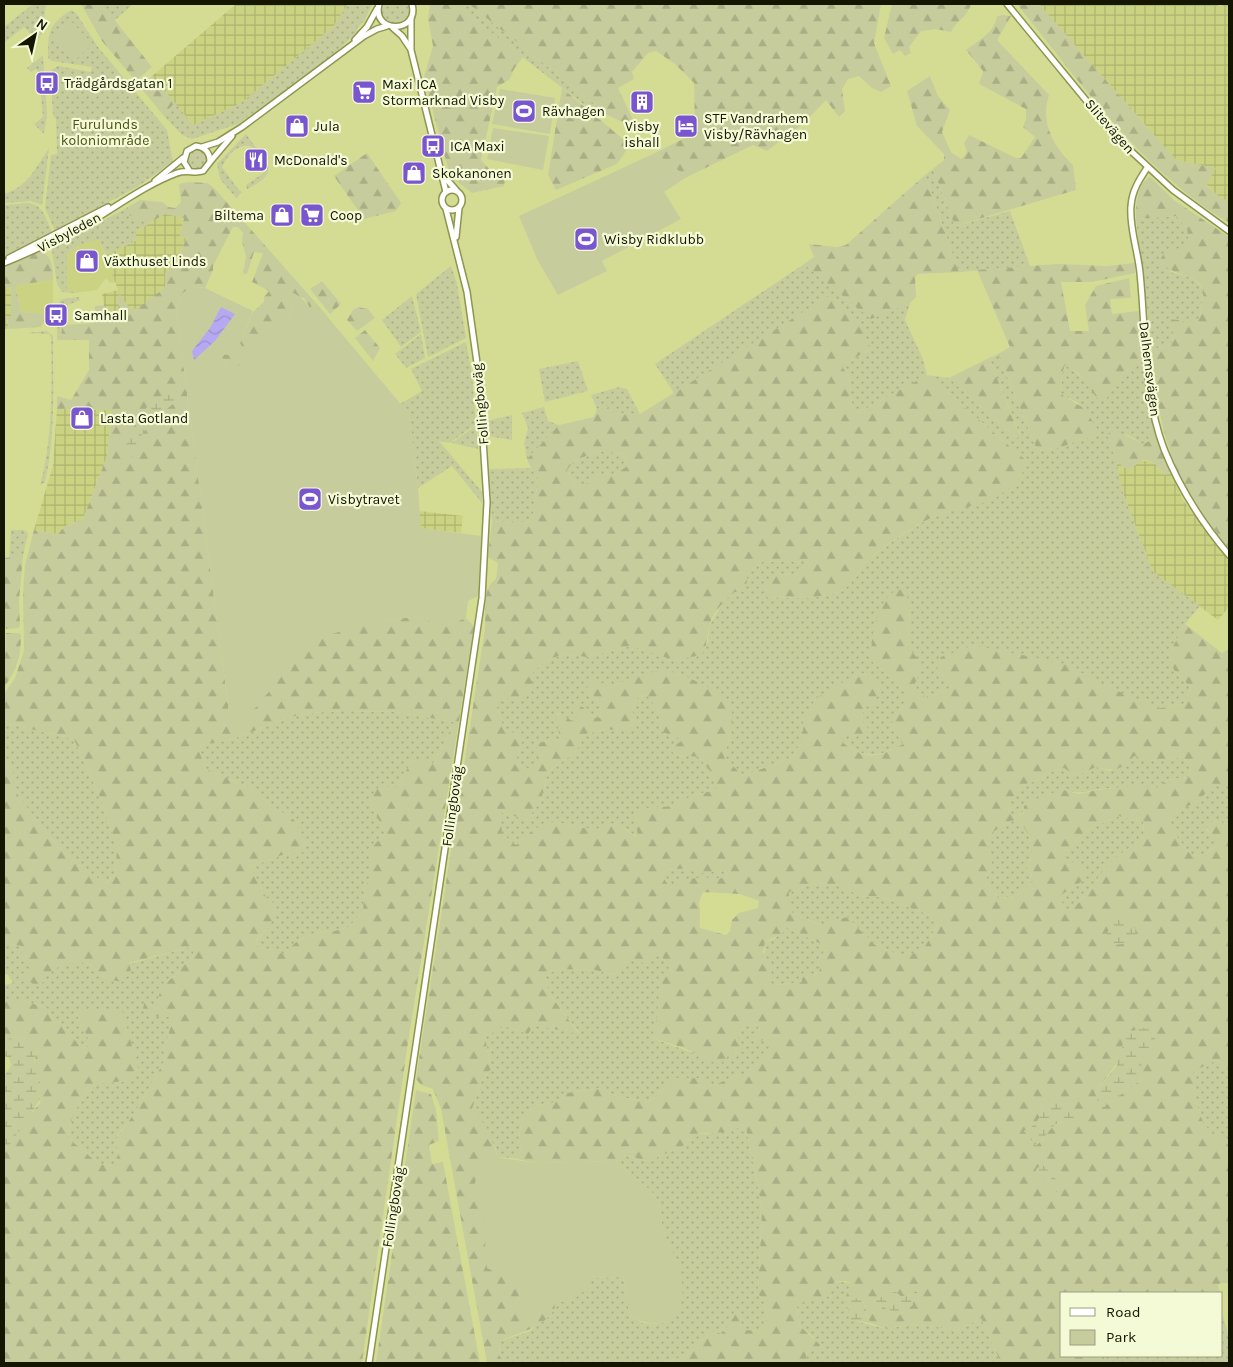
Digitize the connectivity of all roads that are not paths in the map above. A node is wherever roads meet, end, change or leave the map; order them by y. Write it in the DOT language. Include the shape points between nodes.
graph roads {
  1 [pos="412,4"];
  2 [pos="417,4"];
  3 [pos="1007,4"];
  4 [pos="378,6"];
  5 [pos="413,12"];
  6 [pos="411,19"];
  7 [pos="390,27"];
  8 [pos="346,49"];
  9 [pos="411,50"];
  10 [pos="242,127"];
  11 [pos="202,147"];
  12 [pos="183,158"];
  13 [pos="210,162"];
  14 [pos="437,164"];
  15 [pos="1147,168"];
  16 [pos="189,170"];
  17 [pos="147,187"];
  18 [pos="456,191"];
  19 [pos="446,192"];
  20 [pos="458,208"];
  21 [pos="446,209"];
  22 [pos="1229,231"];
  23 [pos="457,247"];
  24 [pos="4,262"];
  25 [pos="1229,555"];
  26 [pos="368,1363"];
  1 -- 5 [label="main road"];
  2 -- 5 [label="main road"];
  3 -- 15 [label="main road, Slitevägen" via="1118,138"];
  4 -- 7 [label="main road" via="380,18"];
  4 -- 8 [label="main road" via="366,27"];
  5 -- 6 [label="main road"];
  6 -- 7 [label="main road" via="404,26"];
  6 -- 9 [label="main road"];
  7 -- 8 [label="main road" via="377,29"];
  7 -- 9 [label="main road" via="406,40"];
  8 -- 10 [label="main road"];
  9 -- 14 [label="main road"];
  10 -- 11 [label="main road" via="218,142"];
  10 -- 13 [label="main road"];
  11 -- 12 [label="main road" via="190,148"];
  11 -- 13 [label="main road" via="208,152"];
  12 -- 16 [label="main road"];
  12 -- 17 [label="main road, Visbyleden"];
  13 -- 16 [label="main road" via="203,172"];
  14 -- 18 [label="main road"];
  14 -- 19 [label="main road"];
  15 -- 22 [label="main road, Slitevägen" via="1191,205"];
  15 -- 25 [label="main road, Dalhemsvägen" via="1135,187 1130,208 1140,273 1153,408 1163,447 1183,490 1195,512"];
  16 -- 17 [label="main road, Visbyleden"];
  17 -- 24 [label="main road, Visbyleden"];
  18 -- 19 [label="main road"];
  18 -- 20 [label="main road" via="462,198"];
  19 -- 21 [label="main road" via="442,200"];
  20 -- 21 [label="main road" via="453,211"];
  20 -- 23 [label="main road, Follingboväg"];
  21 -- 23 [label="main road, Follingboväg"];
  23 -- 26 [label="main road, Follingboväg" via="480,377 487,502 482,598"];
}
